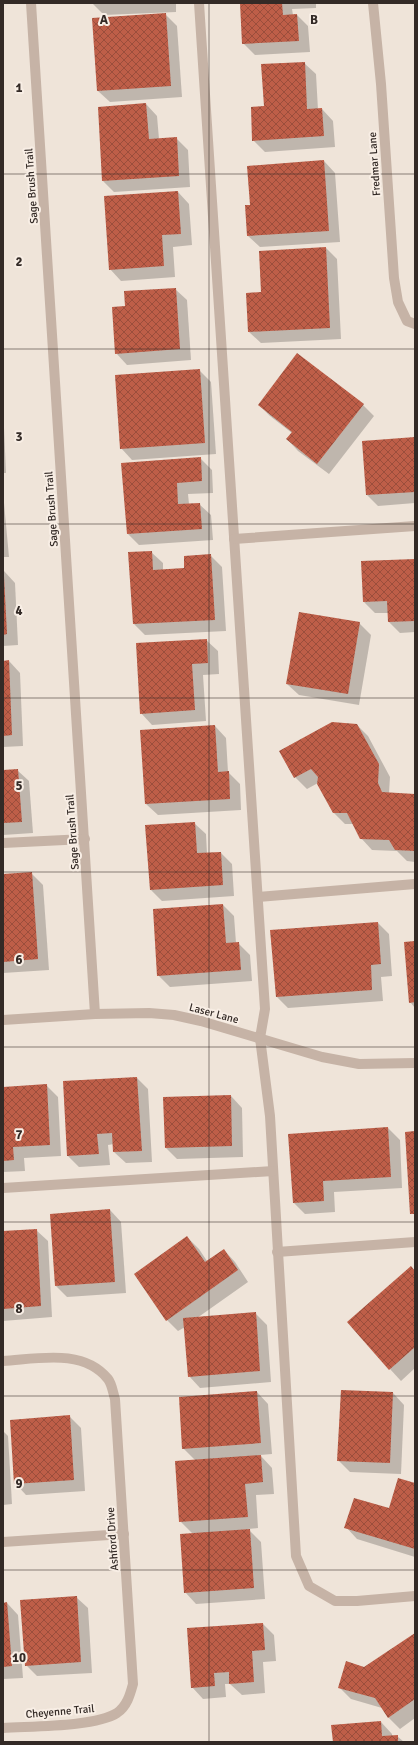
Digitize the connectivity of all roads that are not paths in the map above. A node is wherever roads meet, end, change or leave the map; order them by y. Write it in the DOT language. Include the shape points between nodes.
graph roads {
  1 [pos="31,3"];
  2 [pos="199,3"];
  3 [pos="373,3"];
  4 [pos="411,322"];
  5 [pos="415,526"];
  6 [pos="234,539"];
  7 [pos="84,839"];
  8 [pos="3,843"];
  9 [pos="415,884"];
  10 [pos="258,897"];
  11 [pos="96,1014"];
  12 [pos="3,1020"];
  13 [pos="260,1038"];
  14 [pos="415,1062"];
  15 [pos="273,1171"];
  16 [pos="3,1188"];
  17 [pos="415,1242"];
  18 [pos="277,1252"];
  19 [pos="3,1361"];
  20 [pos="124,1534"];
  21 [pos="3,1542"];
  22 [pos="415,1596"];
  23 [pos="118,1712"];
  24 [pos="3,1728"];
  1 -- 7 [label="street, Sage Brush Trail"];
  2 -- 6 [label="street"];
  3 -- 4 [label="street, Fredmar Lane" via="394,278 398,302"];
  5 -- 6 [label="street"];
  6 -- 10 [label="street"];
  7 -- 8 [label="street"];
  7 -- 11 [label="street, Sage Brush Trail"];
  9 -- 10 [label="street"];
  10 -- 13 [label="street" via="265,1009"];
  11 -- 12 [label="street, Laser Lane"];
  11 -- 13 [label="street, Laser Lane" via="174,1015"];
  13 -- 14 [label="street, Laser Lane" via="322,1057 359,1064"];
  13 -- 15 [label="street" via="270,1116"];
  15 -- 16 [label="street"];
  15 -- 18 [label="street"];
  17 -- 18 [label="street"];
  18 -- 22 [label="street" via="296,1556 309,1586 335,1601"];
  19 -- 20 [label="street, Ashford Drive" via="61,1357 80,1360 95,1367 109,1380 115,1399"];
  20 -- 21 [label="street"];
  20 -- 23 [label="street, Ashford Drive" via="133,1684 129,1700"];
  23 -- 24 [label="street, Cheyenne Trail" via="89,1722"];
}
